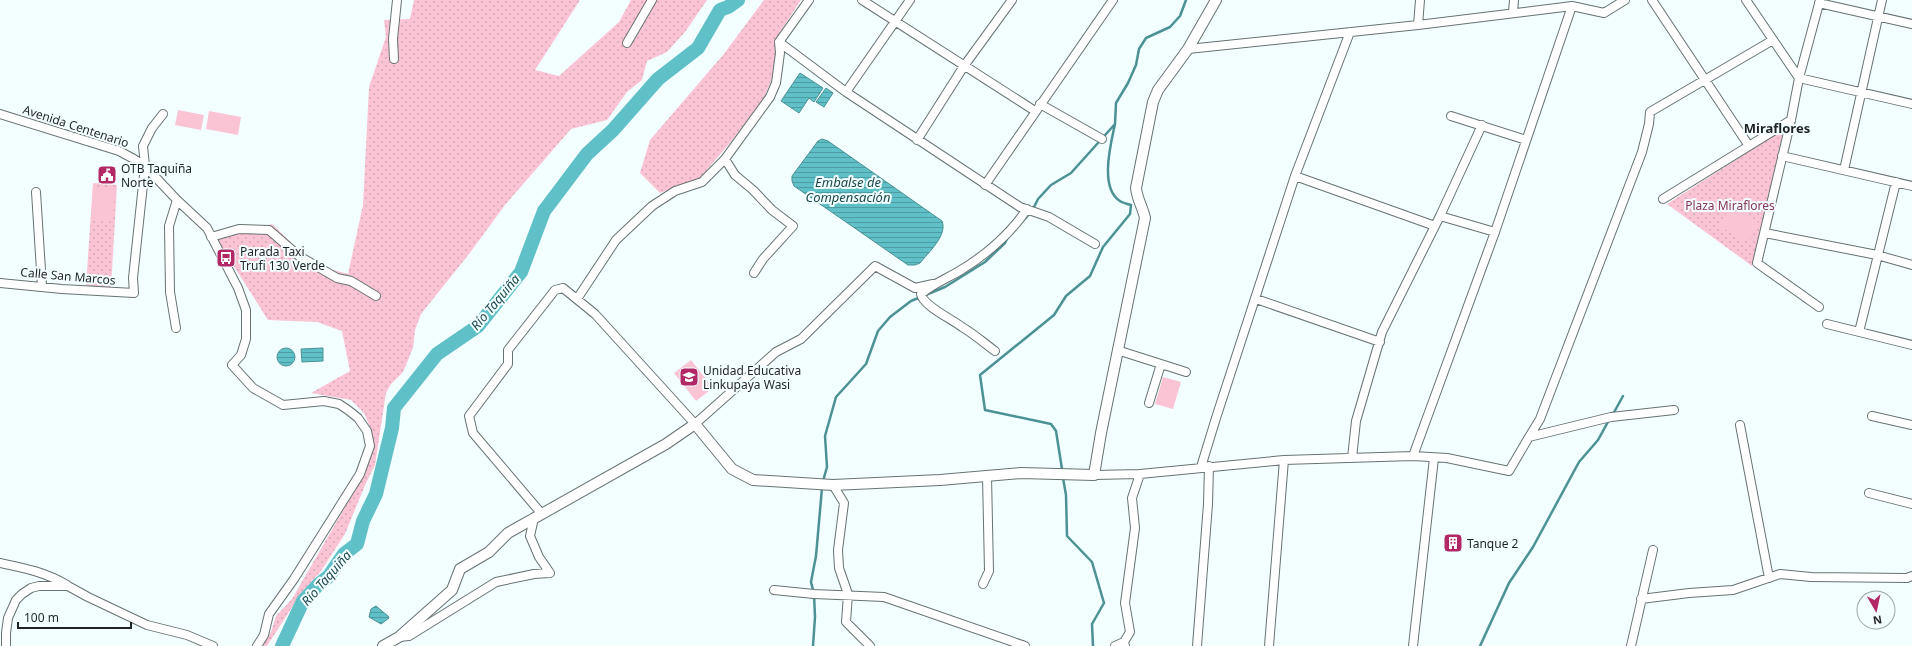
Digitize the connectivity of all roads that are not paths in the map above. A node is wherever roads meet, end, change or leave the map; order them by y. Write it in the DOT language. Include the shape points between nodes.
graph roads {
  1 [pos="397,0"];
  2 [pos="652,0"];
  3 [pos="809,0"];
  4 [pos="862,0"];
  5 [pos="910,0"];
  6 [pos="1012,0"];
  7 [pos="1113,0"];
  8 [pos="1216,0"];
  9 [pos="1420,0"];
  10 [pos="1514,0"];
  11 [pos="1625,0"];
  12 [pos="1652,0"];
  13 [pos="1746,0"];
  14 [pos="1882,0"];
  15 [pos="1820,1"];
  16 [pos="1577,5"];
  17 [pos="1513,12"];
  18 [pos="1878,17"];
  19 [pos="895,22"];
  20 [pos="1912,24"];
  21 [pos="1418,25"];
  22 [pos="1350,32"];
  23 [pos="1773,40"];
  24 [pos="779,42"];
  25 [pos="627,43"];
  26 [pos="1188,49"];
  27 [pos="394,59"];
  28 [pos="964,66"];
  29 [pos="1799,78"];
  30 [pos="1704,79"];
  31 [pos="846,92"];
  32 [pos="1861,92"];
  33 [pos="1912,104"];
  34 [pos="1037,108"];
  35 [pos="0,114"];
  36 [pos="163,114"];
  37 [pos="1451,116"];
  38 [pos="1791,120"];
  39 [pos="1482,125"];
  40 [pos="1102,139"];
  41 [pos="917,140"];
  42 [pos="1526,140"];
  43 [pos="1749,146"];
  44 [pos="1782,156"];
  45 [pos="726,159"];
  46 [pos="145,166"];
  47 [pos="1844,170"];
  48 [pos="1295,176"];
  49 [pos="1896,182"];
  50 [pos="985,185"];
  51 [pos="1912,186"];
  52 [pos="36,192"];
  53 [pos="1663,199"];
  54 [pos="177,200"];
  55 [pos="1027,209"];
  56 [pos="1440,216"];
  57 [pos="1435,226"];
  58 [pos="1495,232"];
  59 [pos="1765,233"];
  60 [pos="211,237"];
  61 [pos="1095,244"];
  62 [pos="1877,255"];
  63 [pos="1912,265"];
  64 [pos="754,273"];
  65 [pos="0,282"];
  66 [pos="933,284"];
  67 [pos="42,286"];
  68 [pos="376,296"];
  69 [pos="577,299"];
  70 [pos="1256,299"];
  71 [pos="1819,307"];
  72 [pos="1827,324"];
  73 [pos="176,328"];
  74 [pos="1859,332"];
  75 [pos="1380,342"];
  76 [pos="1912,345"];
  77 [pos="1117,350"];
  78 [pos="995,351"];
  79 [pos="1161,364"];
  80 [pos="1186,372"];
  81 [pos="1149,403"];
  82 [pos="1674,410"];
  83 [pos="1872,416"];
  84 [pos="696,424"];
  85 [pos="1740,425"];
  86 [pos="1912,425"];
  87 [pos="1529,437"];
  88 [pos="1413,456"];
  89 [pos="1352,458"];
  90 [pos="1434,458"];
  91 [pos="1284,460"];
  92 [pos="1205,467"];
  93 [pos="1140,474"];
  94 [pos="1094,475"];
  95 [pos="987,476"];
  96 [pos="833,485"];
  97 [pos="1869,493"];
  98 [pos="1912,504"];
  99 [pos="538,516"];
  100 [pos="1654,550"];
  101 [pos="0,562"];
  102 [pos="1912,576"];
  103 [pos="1768,578"];
  104 [pos="983,584"];
  105 [pos="68,586"];
  106 [pos="774,590"];
  107 [pos="848,594"];
  108 [pos="1641,599"];
  109 [pos="399,637"];
  110 [pos="1125,644"];
  111 [pos="6,646"];
  112 [pos="213,646"];
  113 [pos="257,646"];
  114 [pos="383,646"];
  115 [pos="870,646"];
  116 [pos="1025,646"];
  117 [pos="1115,646"];
  118 [pos="1197,646"];
  119 [pos="1269,646"];
  120 [pos="1413,646"];
  121 [pos="1631,646"];
  1 -- 27 [label="street" via="393,39"];
  2 -- 25 [label="street"];
  3 -- 24 [label="street"];
  4 -- 19 [label="street"];
  5 -- 19 [label="street"];
  6 -- 28 [label="street"];
  7 -- 34 [label="street"];
  8 -- 26 [label="street"];
  9 -- 21 [label="street"];
  10 -- 17 [label="street"];
  11 -- 16 [label="street" via="1604,14"];
  12 -- 30 [label="street"];
  13 -- 23 [label="street"];
  14 -- 18 [label="street"];
  15 -- 18 [label="street"];
  15 -- 29 [label="street"];
  16 -- 17 [label="street"];
  16 -- 42 [label="street"];
  17 -- 21 [label="street"];
  18 -- 20 [label="street"];
  18 -- 32 [label="street"];
  19 -- 28 [label="street"];
  19 -- 31 [label="street"];
  21 -- 22 [label="street"];
  22 -- 26 [label="street"];
  22 -- 48 [label="street"];
  23 -- 29 [label="street"];
  23 -- 30 [label="street"];
  24 -- 31 [label="street"];
  24 -- 45 [label="street" via="776,83 770,97"];
  26 -- 77 [label="street" via="1164,80 1153,102 1136,188 1144,218"];
  28 -- 34 [label="street"];
  28 -- 41 [label="street"];
  29 -- 32 [label="street"];
  29 -- 38 [label="street"];
  30 -- 43 [label="street"];
  30 -- 87 [label="street" via="1650,112 1639,159 1543,412"];
  31 -- 41 [label="street"];
  32 -- 33 [label="street"];
  32 -- 47 [label="street"];
  34 -- 40 [label="street"];
  34 -- 50 [label="street"];
  35 -- 46 [label="street, Avenida Centenario" via="119,151"];
  36 -- 46 [label="street" via="143,146"];
  37 -- 39 [label="street"];
  38 -- 43 [label="street"];
  38 -- 44 [label="street"];
  39 -- 42 [label="street"];
  39 -- 56 [label="street"];
  41 -- 50 [label="street"];
  42 -- 58 [label="street"];
  43 -- 53 [label="street"];
  44 -- 47 [label="street"];
  44 -- 59 [label="street"];
  45 -- 64 [label="street" via="735,175 772,210 794,226 763,259"];
  45 -- 69 [label="street" via="702,182 675,191 652,206 616,240"];
  46 -- 54 [label="street, Avenida Centenario"];
  46 -- 67 [label="street, Calle San Marcos" via="134,293"];
  47 -- 49 [label="street"];
  48 -- 57 [label="street"];
  48 -- 70 [label="street"];
  49 -- 51 [label="street"];
  49 -- 62 [label="street"];
  50 -- 55 [label="street"];
  52 -- 67 [label="street"];
  54 -- 60 [label="street, Avenida Centenario" via="208,228"];
  54 -- 73 [label="street" via="169,226 170,292"];
  55 -- 61 [label="street" via="1049,217"];
  55 -- 66 [label="street" via="1020,221 988,252"];
  56 -- 57 [label="street"];
  56 -- 58 [label="street"];
  57 -- 75 [label="street" via="1382,332"];
  58 -- 88 [label="street"];
  59 -- 62 [label="street"];
  59 -- 71 [label="street" via="1757,263"];
  60 -- 68 [label="street" via="239,229 269,230 299,256 337,278 351,281"];
  60 -- 113 [label="street, Avenida Centenario" via="238,288 246,310 246,339 241,354 232,365 253,388 283,405 324,401 339,404 358,418 367,431 370,446 360,474 269,614 264,635"];
  62 -- 63 [label="street"];
  62 -- 74 [label="street"];
  65 -- 67 [label="street, Calle San Marcos"];
  66 -- 78 [label="street" via="921,294 925,301"];
  66 -- 84 [label="street" via="914,288 876,266 800,339 776,352"];
  69 -- 84 [label="street" via="609,329"];
  69 -- 99 [label="street" via="563,288 555,290 508,350 508,364 469,416 473,433"];
  70 -- 75 [label="street"];
  70 -- 92 [label="street" via="1216,418"];
  72 -- 74 [label="street"];
  74 -- 76 [label="street"];
  75 -- 89 [label="street" via="1356,421"];
  77 -- 79 [label="street"];
  77 -- 94 [label="street"];
  79 -- 80 [label="street"];
  79 -- 81 [label="street"];
  82 -- 87 [label="street" via="1611,417"];
  83 -- 86 [label="street"];
  84 -- 96 [label="street" via="732,469 753,480"];
  84 -- 99 [label="street" via="666,444"];
  85 -- 103 [label="street"];
  87 -- 90 [label="street" via="1509,471 1447,458"];
  88 -- 89 [label="street"];
  88 -- 90 [label="street"];
  89 -- 91 [label="street"];
  90 -- 120 [label="street"];
  91 -- 92 [label="street"];
  91 -- 119 [label="street"];
  92 -- 93 [label="street"];
  92 -- 118 [label="street" via="1207,519"];
  93 -- 94 [label="street"];
  93 -- 110 [label="street" via="1132,498 1135,528 1125,603 1130,632"];
  94 -- 95 [label="street" via="1021,473"];
  95 -- 96 [label="street"];
  95 -- 104 [label="street" via="989,571"];
  96 -- 107 [label="street" via="844,503 838,556 839,568"];
  97 -- 98 [label="street"];
  99 -- 109 [label="street" via="508,533 489,552 460,569 452,590"];
  99 -- 109 [label="street" via="530,536 539,557 550,573 496,582 409,636"];
  100 -- 108 [label="street"];
  101 -- 105 [label="street" via="52,575"];
  102 -- 103 [label="street" via="1811,577 1780,574"];
  103 -- 108 [label="street" via="1733,590"];
  105 -- 111 [label="street" via="39,586 22,594 16,600 8,618"];
  105 -- 112 [label="street" via="147,625 187,635"];
  106 -- 107 [label="street"];
  107 -- 115 [label="street" via="846,622"];
  107 -- 116 [label="street" via="884,596"];
  108 -- 121 [label="street"];
  109 -- 114 [label="street"];
  110 -- 117 [label="street"];
}
